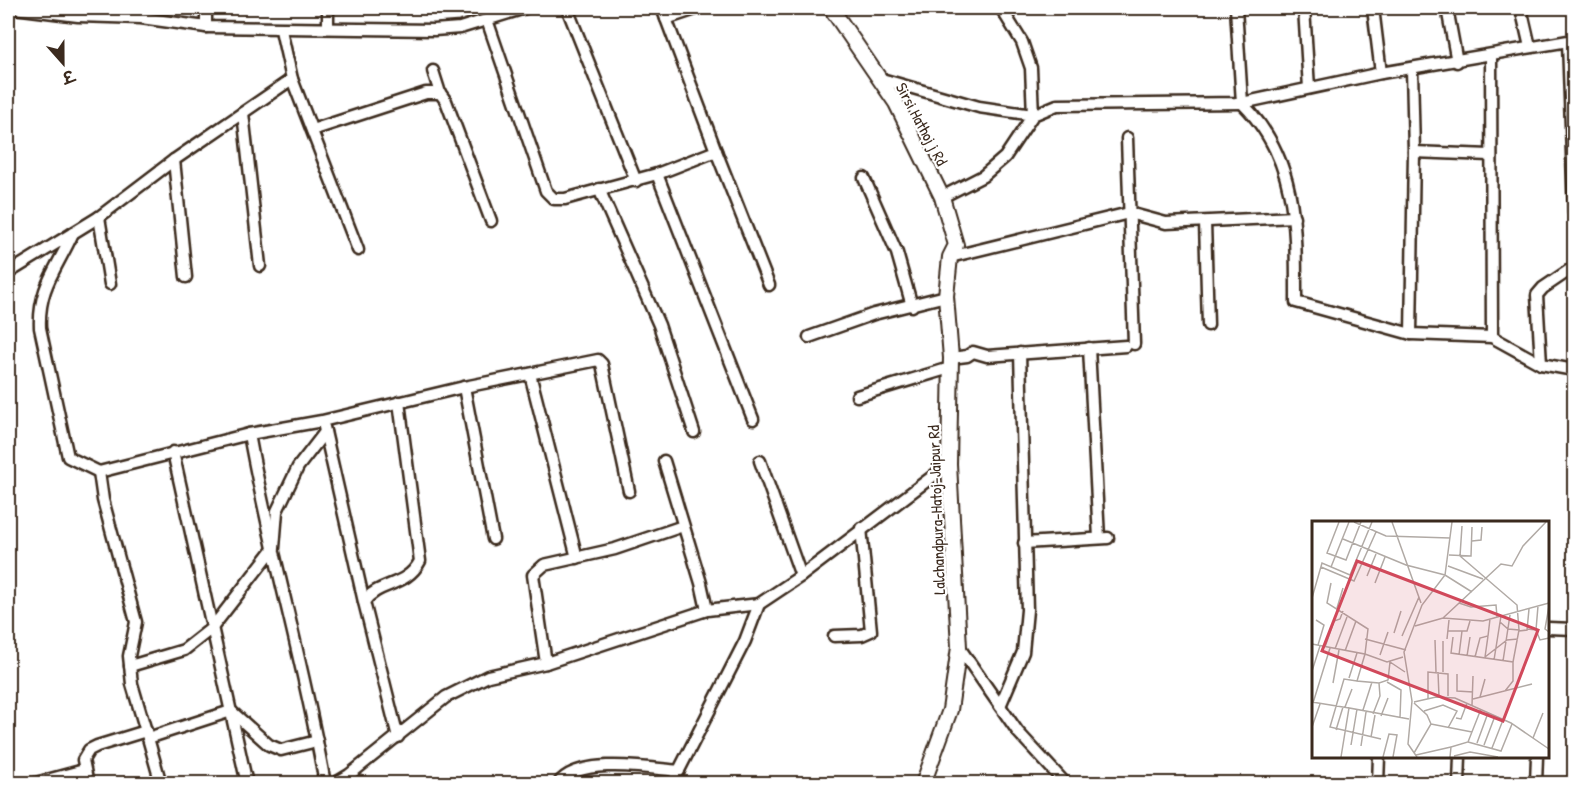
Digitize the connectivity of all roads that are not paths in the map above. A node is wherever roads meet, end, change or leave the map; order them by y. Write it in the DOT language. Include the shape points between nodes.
graph roads {
  1 [pos="14,8"];
  2 [pos="206,8"];
  3 [pos="328,8"];
  4 [pos="525,8"];
  5 [pos="567,8"];
  6 [pos="662,8"];
  7 [pos="699,8"];
  8 [pos="831,8"];
  9 [pos="1001,8"];
  10 [pos="1236,8"];
  11 [pos="1304,8"];
  12 [pos="1372,8"];
  13 [pos="1447,8"];
  14 [pos="1521,8"];
  15 [pos="78,12"];
  16 [pos="141,13"];
  17 [pos="666,18"];
  18 [pos="487,20"];
  19 [pos="206,27"];
  20 [pos="328,28"];
  21 [pos="281,30"];
  22 [pos="1571,41"];
  23 [pos="1530,47"];
  24 [pos="1491,56"];
  25 [pos="1456,62"];
  26 [pos="1412,69"];
  27 [pos="433,71"];
  28 [pos="1381,73"];
  29 [pos="292,78"];
  30 [pos="878,78"];
  31 [pos="1309,88"];
  32 [pos="440,93"];
  33 [pos="1242,103"];
  34 [pos="243,113"];
  35 [pos="1032,115"];
  36 [pos="312,130"];
  37 [pos="1127,138"];
  38 [pos="716,151"];
  39 [pos="1414,152"];
  40 [pos="1490,155"];
  41 [pos="174,160"];
  42 [pos="657,174"];
  43 [pos="864,178"];
  44 [pos="636,181"];
  45 [pos="599,189"];
  46 [pos="942,197"];
  47 [pos="1129,213"];
  48 [pos="1575,213"];
  49 [pos="99,217"];
  50 [pos="1294,217"];
  51 [pos="491,221"];
  52 [pos="1205,222"];
  53 [pos="953,231"];
  54 [pos="73,233"];
  55 [pos="358,250"];
  56 [pos="950,257"];
  57 [pos="260,266"];
  58 [pos="1575,267"];
  59 [pos="8,273"];
  60 [pos="186,277"];
  61 [pos="110,284"];
  62 [pos="769,285"];
  63 [pos="946,296"];
  64 [pos="912,306"];
  65 [pos="1208,325"];
  66 [pos="1410,334"];
  67 [pos="809,336"];
  68 [pos="1492,337"];
  69 [pos="1089,348"];
  70 [pos="1020,353"];
  71 [pos="950,363"];
  72 [pos="1541,364"];
  73 [pos="1575,370"];
  74 [pos="530,374"];
  75 [pos="464,387"];
  76 [pos="857,396"];
  77 [pos="399,402"];
  78 [pos="753,419"];
  79 [pos="324,427"];
  80 [pos="694,432"];
  81 [pos="249,434"];
  82 [pos="173,452"];
  83 [pos="664,460"];
  84 [pos="760,460"];
  85 [pos="949,464"];
  86 [pos="99,472"];
  87 [pos="629,491"];
  88 [pos="683,526"];
  89 [pos="861,528"];
  90 [pos="493,539"];
  91 [pos="1024,543"];
  92 [pos="274,548"];
  93 [pos="577,558"];
  94 [pos="801,576"];
  95 [pos="364,602"];
  96 [pos="759,604"];
  97 [pos="707,610"];
  98 [pos="212,628"];
  99 [pos="1549,628"];
  100 [pos="1575,629"];
  101 [pos="834,636"];
  102 [pos="959,647"];
  103 [pos="546,663"];
  104 [pos="130,666"];
  105 [pos="1000,706"];
  106 [pos="231,711"];
  107 [pos="147,735"];
  108 [pos="398,737"];
  109 [pos="317,741"];
  110 [pos="1379,758"];
  111 [pos="1460,758"];
  112 [pos="1537,758"];
  113 [pos="84,770"];
  114 [pos="679,771"];
  115 [pos="8,778"];
  116 [pos="351,779"];
  117 [pos="12,783"];
  118 [pos="32,783"];
  119 [pos="88,783"];
  120 [pos="161,783"];
  121 [pos="247,783"];
  122 [pos="325,783"];
  123 [pos="333,783"];
  124 [pos="558,783"];
  125 [pos="672,783"];
  126 [pos="922,783"];
  127 [pos="1066,783"];
  128 [pos="1378,783"];
  129 [pos="1459,783"];
  130 [pos="1536,783"];
  1 -- 15 [label="street"];
  2 -- 19 [label="street"];
  3 -- 20 [label="street"];
  4 -- 18 [label="street"];
  5 -- 44 [label="street"];
  6 -- 17 [label="street"];
  7 -- 17 [label="street"];
  8 -- 30 [label="street, Sirsi Hathoj j Rd"];
  9 -- 35 [label="street" via="1022,42 1031,69"];
  10 -- 33 [label="street"];
  11 -- 31 [label="street"];
  12 -- 28 [label="street"];
  13 -- 25 [label="street"];
  14 -- 23 [label="street"];
  15 -- 16 [label="street"];
  16 -- 19 [label="street"];
  17 -- 38 [label="street"];
  18 -- 20 [label="street" via="434,30"];
  18 -- 45 [label="street" via="546,191 554,199 565,199"];
  19 -- 21 [label="street"];
  20 -- 21 [label="street"];
  21 -- 29 [label="street"];
  22 -- 23 [label="street"];
  22 -- 48 [label="street"];
  23 -- 24 [label="street"];
  24 -- 25 [label="street"];
  24 -- 40 [label="street"];
  25 -- 26 [label="street"];
  26 -- 28 [label="street"];
  26 -- 39 [label="street"];
  27 -- 32 [label="street"];
  28 -- 31 [label="street"];
  29 -- 34 [label="street"];
  29 -- 36 [label="street"];
  30 -- 35 [label="street" via="980,107"];
  30 -- 46 [label="street, Sirsi Hathoj j Rd" via="896,103"];
  31 -- 33 [label="street"];
  32 -- 36 [label="street" via="426,93"];
  32 -- 51 [label="street"];
  33 -- 35 [label="street" via="1057,105"];
  33 -- 50 [label="street" via="1262,123 1276,146"];
  34 -- 41 [label="street"];
  34 -- 57 [label="street"];
  35 -- 46 [label="street" via="1005,157 983,176"];
  36 -- 55 [label="street"];
  37 -- 47 [label="street"];
  38 -- 42 [label="street"];
  38 -- 62 [label="street"];
  39 -- 40 [label="street"];
  39 -- 66 [label="street"];
  40 -- 68 [label="street"];
  41 -- 49 [label="street"];
  41 -- 60 [label="street"];
  42 -- 44 [label="street"];
  42 -- 78 [label="street"];
  43 -- 64 [label="street" via="897,253"];
  44 -- 45 [label="street"];
  45 -- 80 [label="street" via="659,325"];
  46 -- 53 [label="street, Sirsi Hathoj j Rd"];
  47 -- 52 [label="street" via="1166,223"];
  47 -- 56 [label="street"];
  47 -- 69 [label="street" via="1130,345"];
  49 -- 54 [label="street"];
  49 -- 61 [label="street"];
  50 -- 52 [label="street"];
  50 -- 66 [label="street" via="1296,302"];
  52 -- 65 [label="street"];
  53 -- 56 [label="street, Lalchandpura-Hatoj-Jaipur Rd" via="956,245"];
  54 -- 59 [label="street"];
  54 -- 86 [label="street" via="43,288 40,328 68,457"];
  56 -- 63 [label="street, Lalchandpura-Hatoj-Jaipur Rd"];
  58 -- 72 [label="street" via="1537,295"];
  63 -- 64 [label="street"];
  63 -- 71 [label="street, Lalchandpura-Hatoj-Jaipur Rd"];
  64 -- 67 [label="street"];
  66 -- 68 [label="street"];
  68 -- 72 [label="street"];
  69 -- 70 [label="street"];
  69 -- 91 [label="street" via="1104,538"];
  70 -- 71 [label="street" via="987,356 973,352"];
  70 -- 91 [label="street"];
  71 -- 76 [label="street"];
  71 -- 85 [label="street, Lalchandpura-Hatoj-Jaipur Rd"];
  72 -- 73 [label="street"];
  74 -- 75 [label="street"];
  74 -- 87 [label="street" via="594,360 602,364"];
  74 -- 93 [label="street"];
  75 -- 77 [label="street"];
  75 -- 90 [label="street"];
  77 -- 79 [label="street"];
  77 -- 95 [label="street" via="420,561 402,581 369,594"];
  79 -- 81 [label="street"];
  79 -- 92 [label="street" via="298,466 277,511"];
  79 -- 95 [label="street"];
  81 -- 82 [label="street"];
  81 -- 92 [label="street"];
  82 -- 86 [label="street"];
  82 -- 98 [label="street"];
  83 -- 88 [label="street"];
  84 -- 94 [label="street"];
  85 -- 89 [label="street"];
  85 -- 102 [label="street, Lalchandpura-Hatoj-Jaipur Rd"];
  86 -- 104 [label="street" via="136,622"];
  88 -- 93 [label="street"];
  88 -- 97 [label="street"];
  89 -- 94 [label="street"];
  89 -- 101 [label="street" via="871,631"];
  91 -- 105 [label="street" via="1027,610 1023,652"];
  92 -- 98 [label="street"];
  92 -- 109 [label="street"];
  93 -- 103 [label="street" via="544,566 533,575"];
  94 -- 96 [label="street"];
  95 -- 108 [label="street"];
  96 -- 97 [label="street"];
  96 -- 114 [label="street" via="745,641"];
  97 -- 103 [label="street"];
  98 -- 104 [label="street" via="184,650"];
  98 -- 106 [label="street"];
  99 -- 100 [label="street"];
  102 -- 105 [label="street"];
  102 -- 126 [label="street, Lalchandpura-Hatoj-Jaipur Rd" via="950,710"];
  103 -- 108 [label="street" via="488,675 446,697"];
  104 -- 107 [label="street"];
  105 -- 127 [label="street" via="1018,732"];
  106 -- 107 [label="street"];
  106 -- 109 [label="street" via="269,745 281,750"];
  106 -- 121 [label="street"];
  107 -- 113 [label="street" via="89,750 83,760"];
  107 -- 120 [label="street"];
  108 -- 116 [label="street"];
  109 -- 122 [label="street"];
  110 -- 128 [label="street"];
  111 -- 129 [label="street"];
  112 -- 130 [label="street"];
  113 -- 118 [label="street"];
  113 -- 119 [label="street"];
  114 -- 124 [label="street" via="595,767 577,770"];
  114 -- 125 [label="street"];
  115 -- 117 [label="street"];
  116 -- 123 [label="street"];
}
